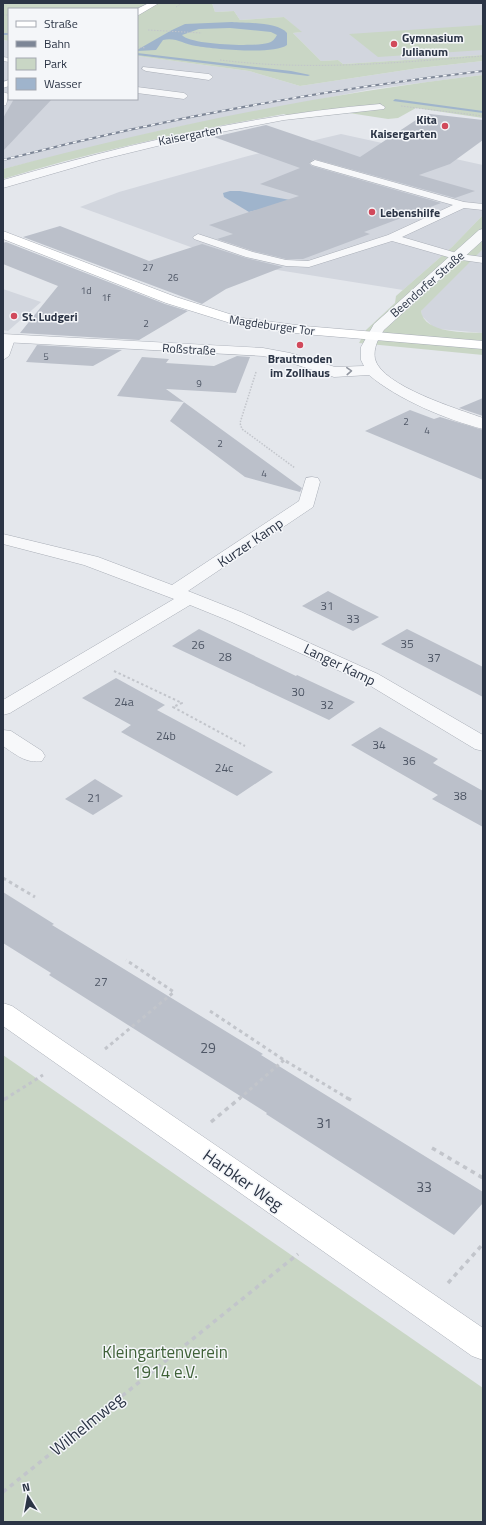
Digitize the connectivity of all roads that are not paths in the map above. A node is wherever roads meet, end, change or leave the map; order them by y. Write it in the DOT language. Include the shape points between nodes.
graph roads {
  1 [pos="155,3"];
  2 [pos="138,12"];
  3 [pos="138,62"];
  4 [pos="146,68"];
  5 [pos="138,72"];
  6 [pos="209,77"];
  7 [pos="138,90"];
  8 [pos="3,95"];
  9 [pos="184,96"];
  10 [pos="3,103"];
  11 [pos="380,107"];
  12 [pos="315,163"];
  13 [pos="3,184"];
  14 [pos="463,205"];
  15 [pos="483,207"];
  16 [pos="483,233"];
  17 [pos="3,235"];
  18 [pos="392,237"];
  19 [pos="198,238"];
  20 [pos="459,257"];
  21 [pos="483,260"];
  22 [pos="372,336"];
  23 [pos="6,338"];
  24 [pos="483,345"];
  25 [pos="3,356"];
  26 [pos="373,370"];
  27 [pos="483,424"];
  28 [pos="312,482"];
  29 [pos="3,539"];
  30 [pos="182,595"];
  31 [pos="3,709"];
  32 [pos="3,736"];
  33 [pos="483,744"];
  34 [pos="34,756"];
  35 [pos="3,1013"];
  36 [pos="483,1346"];
  1 -- 2 [label="main road"];
  3 -- 4 [label="lane" via="154,64"];
  4 -- 5 [label="lane"];
  4 -- 6 [label="lane"];
  7 -- 9 [label="lane"];
  8 -- 10 [label="lane" via="6,96"];
  11 -- 13 [label="street, Kaisergarten" via="305,114 194,134 114,152"];
  12 -- 14 [label="lane"];
  14 -- 15 [label="lane"];
  14 -- 18 [label="lane"];
  16 -- 20 [label="street, Beendorfer Straße"];
  17 -- 22 [label="main road, Magdeburger Tor" via="171,300 240,322"];
  18 -- 19 [label="lane" via="309,264 298,265 250,255"];
  18 -- 20 [label="lane"];
  20 -- 21 [label="lane"];
  20 -- 22 [label="street, Beendorfer Straße"];
  22 -- 24 [label="main road, Magdeburger Tor"];
  22 -- 26 [label="street" via="368,360"];
  23 -- 25 [label="lane"];
  23 -- 26 [label="street, Roßstraße, one-way" via="263,352 285,356 334,372"];
  26 -- 27 [label="street" via="392,386"];
  28 -- 30 [label="street, Kurzer Kamp" via="307,503"];
  29 -- 30 [label="street, Langer Kamp" via="91,561"];
  30 -- 31 [label="street" via="87,658"];
  30 -- 33 [label="street, Langer Kamp" via="372,678"];
  32 -- 34 [label="street"];
  35 -- 36 [label="main road, Harbker Weg"];
}
